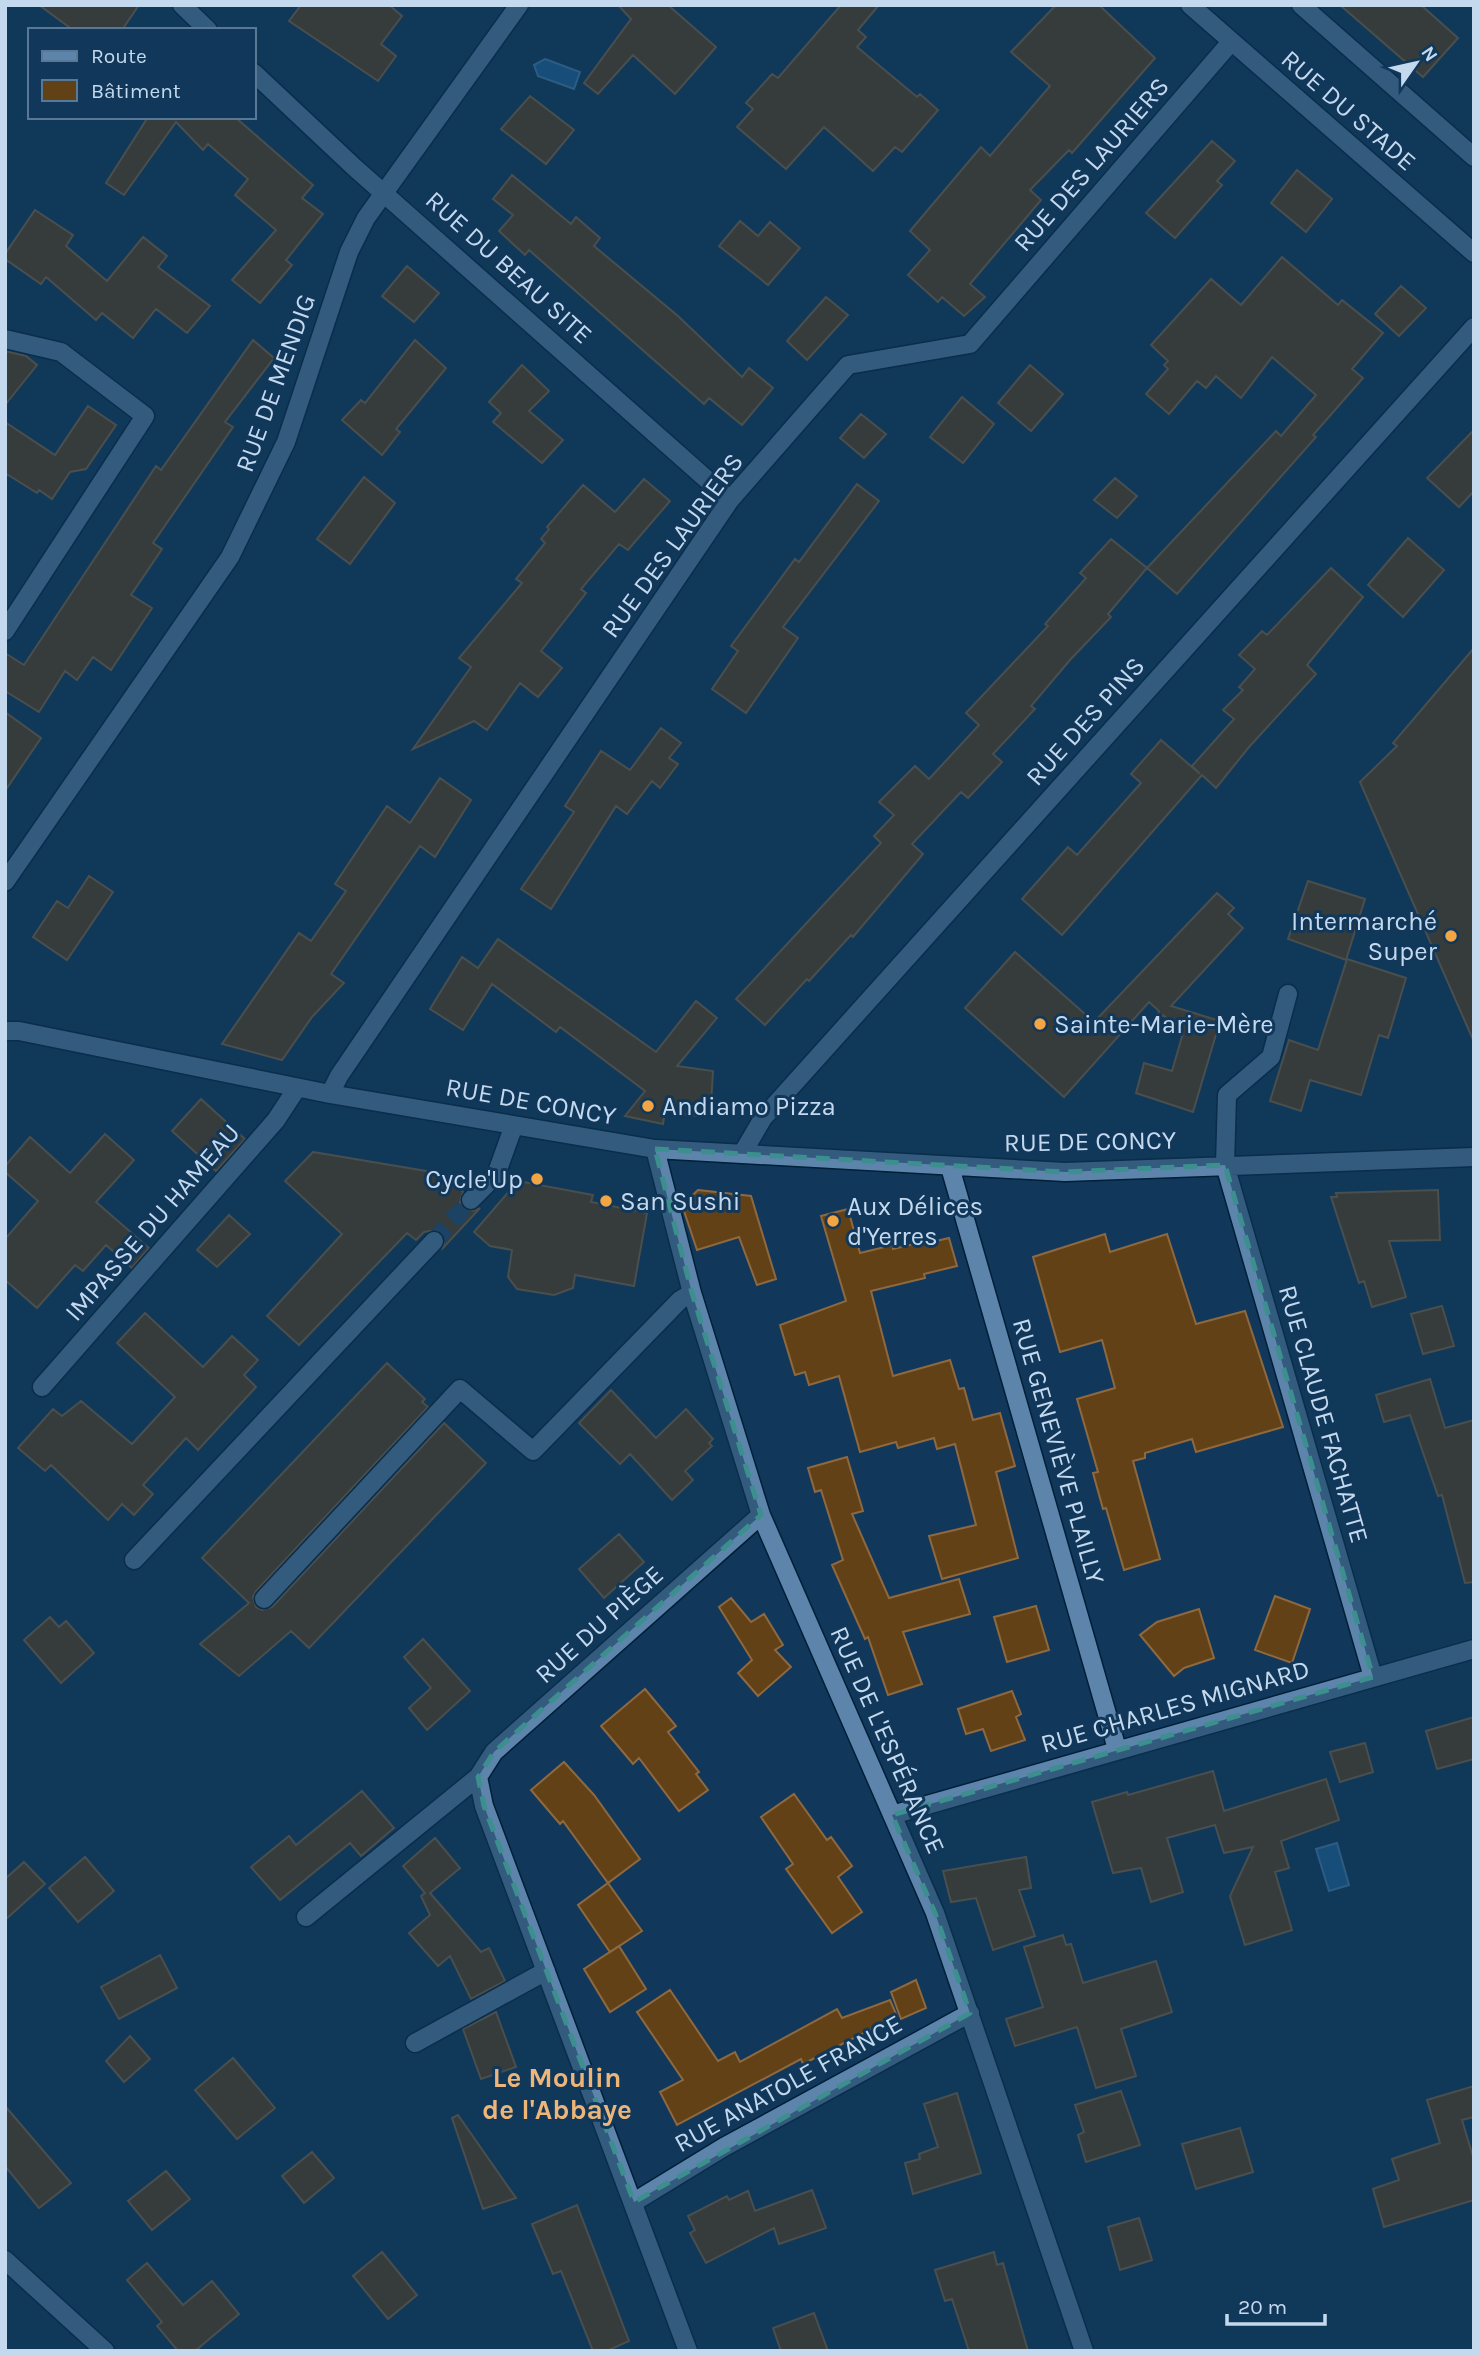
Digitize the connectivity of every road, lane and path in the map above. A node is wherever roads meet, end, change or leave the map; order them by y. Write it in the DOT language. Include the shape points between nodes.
graph roads {
  1 [pos="182,5"];
  2 [pos="519,5"];
  3 [pos="1190,5"];
  4 [pos="1301,5"];
  5 [pos="206,28"];
  6 [pos="1231,42"];
  7 [pos="256,75"];
  8 [pos="1474,157"];
  9 [pos="385,192"];
  10 [pos="1474,253"];
  11 [pos="1474,327"];
  12 [pos="5,339"];
  13 [pos="730,500"];
  14 [pos="5,631"];
  15 [pos="5,882"];
  16 [pos="1289,994"];
  17 [pos="5,1031"];
  18 [pos="297,1088"];
  19 [pos="330,1094"];
  20 [pos="513,1125"];
  21 [pos="655,1149"];
  22 [pos="742,1154"];
  23 [pos="1474,1157"];
  24 [pos="1225,1165"];
  25 [pos="950,1167"];
  26 [pos="471,1200"];
  27 [pos="434,1241"];
  28 [pos="692,1293"];
  29 [pos="41,1387"];
  30 [pos="761,1515"];
  31 [pos="134,1560"];
  32 [pos="264,1599"];
  33 [pos="1474,1649"];
  34 [pos="1373,1677"];
  35 [pos="1117,1749"];
  36 [pos="478,1777"];
  37 [pos="892,1815"];
  38 [pos="306,1917"];
  39 [pos="546,1971"];
  40 [pos="970,2012"];
  41 [pos="415,2043"];
  42 [pos="634,2202"];
  43 [pos="5,2260"];
  44 [pos="105,2351"];
  45 [pos="688,2351"];
  46 [pos="1084,2351"];
  1 -- 5 [label="street"];
  2 -- 9 [label="street, RUE DE MENDIG"];
  3 -- 6 [label="street, RUE DU STADE"];
  4 -- 8 [label="street"];
  6 -- 10 [label="street, RUE DU STADE"];
  6 -- 13 [label="street, RUE DES LAURIERS" via="970,344 848,365"];
  7 -- 9 [label="street, RUE DU BEAU SITE"];
  9 -- 13 [label="street, RUE DU BEAU SITE"];
  9 -- 15 [label="street, RUE DE MENDIG" via="349,252 286,442 230,557"];
  11 -- 22 [label="street, RUE DES PINS" via="763,1118"];
  12 -- 14 [label="street" via="61,352 145,416"];
  13 -- 19 [label="street, RUE DES LAURIERS"];
  16 -- 24 [label="street, RUE CLAUDE FACHATTE" via="1271,1057 1227,1095"];
  17 -- 18 [label="street, RUE DE CONCY"];
  18 -- 19 [label="street, RUE DE CONCY"];
  18 -- 29 [label="street, IMPASSE DU HAMEAU" via="276,1120"];
  19 -- 20 [label="street, RUE DE CONCY"];
  20 -- 21 [label="street, RUE DE CONCY"];
  20 -- 26 [label="street" via="496,1175"];
  21 -- 22 [label="street, RUE DE CONCY"];
  21 -- 28 [label="street, RUE DE L'ESPÉRANCE"];
  22 -- 25 [label="street, RUE DE CONCY"];
  23 -- 24 [label="street, RUE DE CONCY"];
  24 -- 25 [label="street, RUE DE CONCY" via="1065,1172"];
  24 -- 34 [label="street, RUE CLAUDE FACHATTE"];
  25 -- 35 [label="street, RUE GENEVIÈVE PLAILLY"];
  27 -- 31 [label="street"];
  28 -- 30 [label="street, RUE DE L'ESPÉRANCE"];
  28 -- 32 [label="street" via="533,1451 460,1389"];
  30 -- 36 [label="street, RUE DU PIÈGE" via="494,1752"];
  30 -- 37 [label="street, RUE DE L'ESPÉRANCE"];
  33 -- 34 [label="street, RUE CHARLES MIGNARD"];
  34 -- 35 [label="street, RUE CHARLES MIGNARD"];
  35 -- 37 [label="street, RUE CHARLES MIGNARD"];
  36 -- 38 [label="street, RUE DU PIÈGE"];
  36 -- 39 [label="street" via="484,1806"];
  37 -- 40 [label="street, RUE DE L'ESPÉRANCE" via="935,1913"];
  39 -- 41 [label="street"];
  39 -- 42 [label="street"];
  40 -- 42 [label="street, RUE ANATOLE FRANCE" via="724,2147"];
  40 -- 46 [label="street, RUE DE L'ESPÉRANCE"];
  42 -- 45 [label="street"];
  43 -- 44 [label="street"];
}
